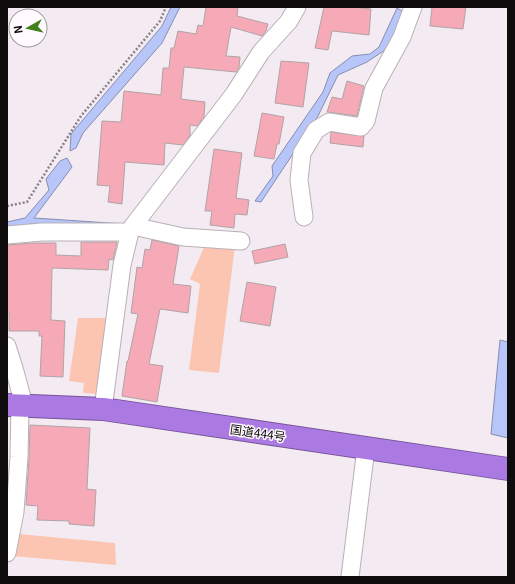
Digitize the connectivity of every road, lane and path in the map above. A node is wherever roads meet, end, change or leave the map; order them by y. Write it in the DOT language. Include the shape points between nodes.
graph roads {
  1 [pos="166,7"];
  2 [pos="297,7"];
  3 [pos="413,7"];
  4 [pos="7,206"];
  5 [pos="304,217"];
  6 [pos="132,229"];
  7 [pos="7,235"];
  8 [pos="241,241"];
  9 [pos="7,346"];
  10 [pos="17,405"];
  11 [pos="103,409"];
  12 [pos="366,448"];
  13 [pos="508,469"];
  14 [pos="7,553"];
  15 [pos="350,577"];
  1 -- 4 [label="path" via="160,21 81,116 27,202"];
  2 -- 6 [label="street" via="290,21 261,52 234,94"];
  3 -- 5 [label="street" via="402,37 374,88 366,121 361,126 329,122 316,130 302,153 299,180"];
  6 -- 7 [label="street"];
  6 -- 8 [label="street" via="183,237"];
  6 -- 11 [label="street" via="122,265"];
  9 -- 10 [label="street" via="14,368"];
  10 -- 11 [label="highway, 国道444号"];
  10 -- 14 [label="street" via="19,457 16,512"];
  11 -- 12 [label="highway, 国道444号"];
  12 -- 13 [label="highway, 国道444号"];
  12 -- 15 [label="street"];
}
